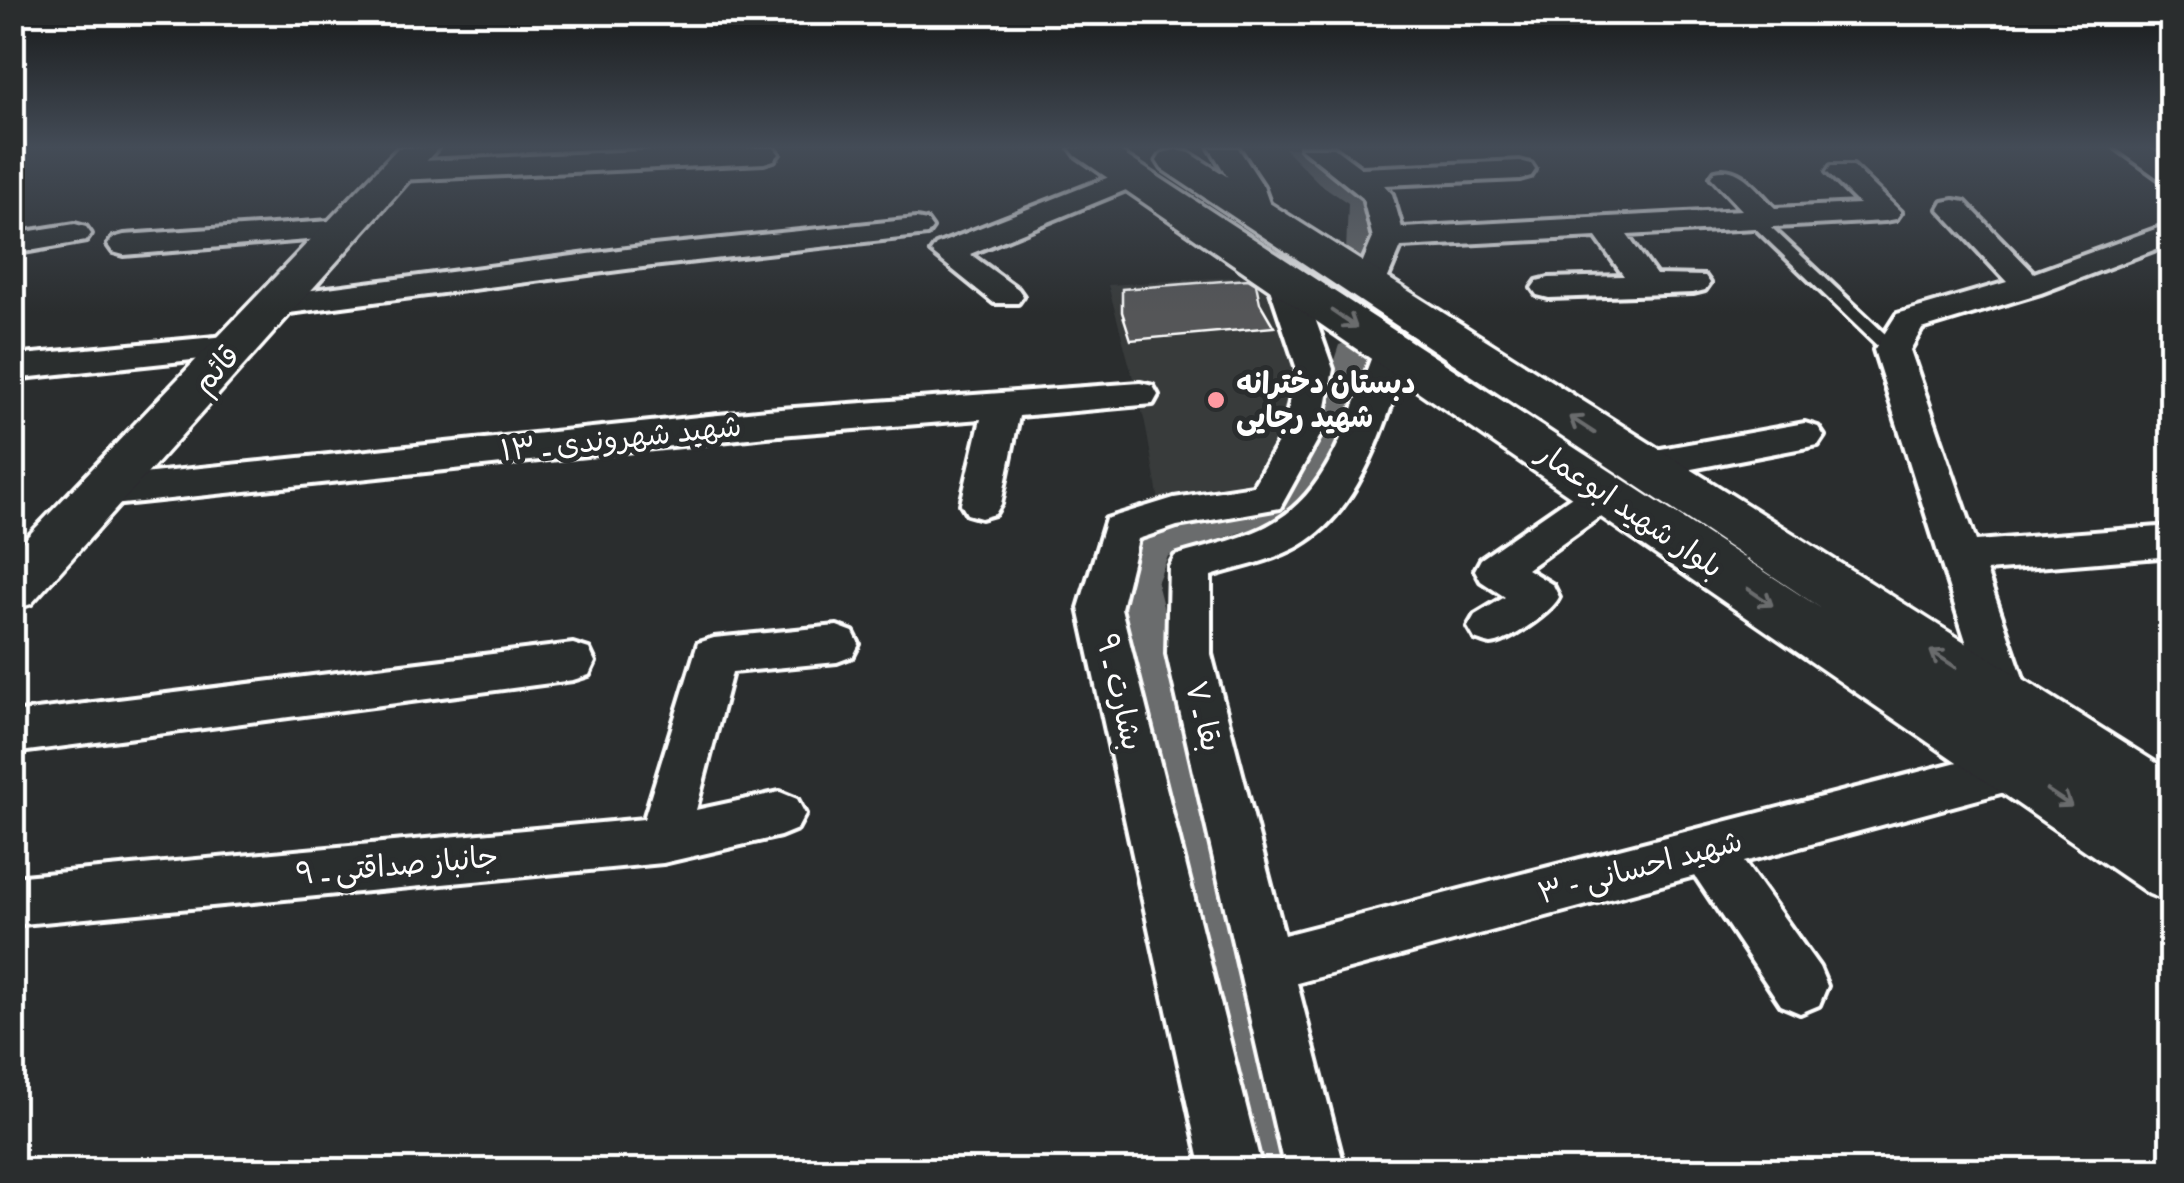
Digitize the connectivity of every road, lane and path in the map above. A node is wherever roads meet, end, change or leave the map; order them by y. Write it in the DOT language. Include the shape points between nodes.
graph roads {
  1 [pos="369,203"];
  2 [pos="1054,203"];
  3 [pos="1193,203"];
  4 [pos="1234,203"];
  5 [pos="1254,203"];
  6 [pos="1380,203"];
  7 [pos="1748,203"];
  8 [pos="1876,203"];
  9 [pos="1954,210"];
  10 [pos="1257,214"];
  11 [pos="1760,218"];
  12 [pos="1604,225"];
  13 [pos="916,228"];
  14 [pos="345,229"];
  15 [pos="2172,232"];
  16 [pos="74,234"];
  17 [pos="1389,238"];
  18 [pos="12,244"];
  19 [pos="124,245"];
  20 [pos="1284,279"];
  21 [pos="1693,283"];
  22 [pos="1648,285"];
  23 [pos="1369,286"];
  24 [pos="2030,286"];
  25 [pos="1549,288"];
  26 [pos="1006,296"];
  27 [pos="274,305"];
  28 [pos="236,346"];
  29 [pos="1892,350"];
  30 [pos="1392,351"];
  31 [pos="12,368"];
  32 [pos="1140,395"];
  33 [pos="1004,405"];
  34 [pos="1804,436"];
  35 [pos="1624,479"];
  36 [pos="103,492"];
  37 [pos="982,504"];
  38 [pos="2172,541"];
  39 [pos="1960,558"];
  40 [pos="12,589"];
  41 [pos="1490,627"];
  42 [pos="838,644"];
  43 [pos="573,662"];
  44 [pos="2008,701"];
  45 [pos="12,734"];
  46 [pos="2016,768"];
  47 [pos="2172,807"];
  48 [pos="780,814"];
  49 [pos="662,840"];
  50 [pos="1706,850"];
  51 [pos="2172,873"];
  52 [pos="12,901"];
  53 [pos="1265,966"];
  54 [pos="1800,986"];
  55 [pos="1232,1170"];
  56 [pos="1315,1170"];
  1 -- 14 [label="street, قائم"];
  2 -- 26 [label="street" via="947,252"];
  3 -- 20 [label="street, بلوار شهید ابوعمار"];
  4 -- 10 [label="street, بلوار شهید ابوعمار"];
  5 -- 10 [label="street"];
  6 -- 17 [label="street"];
  7 -- 11 [label="street"];
  8 -- 11 [label="street" via="1885,212"];
  9 -- 24 [label="street"];
  10 -- 23 [label="street, بلوار شهید ابوعمار"];
  11 -- 12 [label="street"];
  11 -- 29 [label="lane"];
  12 -- 17 [label="street"];
  12 -- 22 [label="street"];
  13 -- 27 [label="street"];
  14 -- 19 [label="street"];
  14 -- 27 [label="street, قائم"];
  15 -- 24 [label="street"];
  16 -- 18 [label="street"];
  17 -- 23 [label="street"];
  20 -- 30 [label="street, بلوار شهید ابوعمار, one-way"];
  20 -- 55 [label="street, بشارت ـ ۹" via="1315,369 1302,434 1266,498 1174,512 1120,530 1100,608"];
  21 -- 22 [label="street"];
  22 -- 25 [label="street"];
  35 -- 23 [label="street, بلوار شهید ابوعمار, one-way"];
  24 -- 29 [label="street" via="1909,322"];
  27 -- 28 [label="street, قائم"];
  28 -- 31 [label="street"];
  28 -- 36 [label="street, قائم"];
  29 -- 39 [label="street"];
  30 -- 35 [label="street, بلوار شهید ابوعمار"];
  30 -- 53 [label="street, بقا ـ ۷" via="1351,454 1324,499 1293,531 1190,567 1189,654"];
  32 -- 33 [label="street, شهید شهروندی ـ ۱۳"];
  33 -- 36 [label="street, شهید شهروندی ـ ۱۳"];
  33 -- 37 [label="street"];
  34 -- 35 [label="street"];
  35 -- 41 [label="street" via="1496,570 1538,597"];
  44 -- 35 [label="street, بلوار شهید ابوعمار, one-way"];
  35 -- 46 [label="street, بلوار شهید ابوعمار, one-way"];
  36 -- 40 [label="street, قائم"];
  38 -- 39 [label="street"];
  39 -- 44 [label="street"];
  42 -- 49 [label="street" via="714,656"];
  43 -- 45 [label="street"];
  44 -- 47 [label="street, بلوار شهید ابوعمار"];
  46 -- 50 [label="street, شهید احسانی - ۳"];
  46 -- 51 [label="street, بلوار شهید ابوعمار, one-way"];
  48 -- 49 [label="street, جانباز صداقتی ـ ۹"];
  49 -- 52 [label="street, جانباز صداقتی ـ ۹"];
  50 -- 53 [label="street, شهید احسانی - ۳"];
  50 -- 54 [label="street"];
  53 -- 56 [label="street, بقا ـ ۷"];
}
